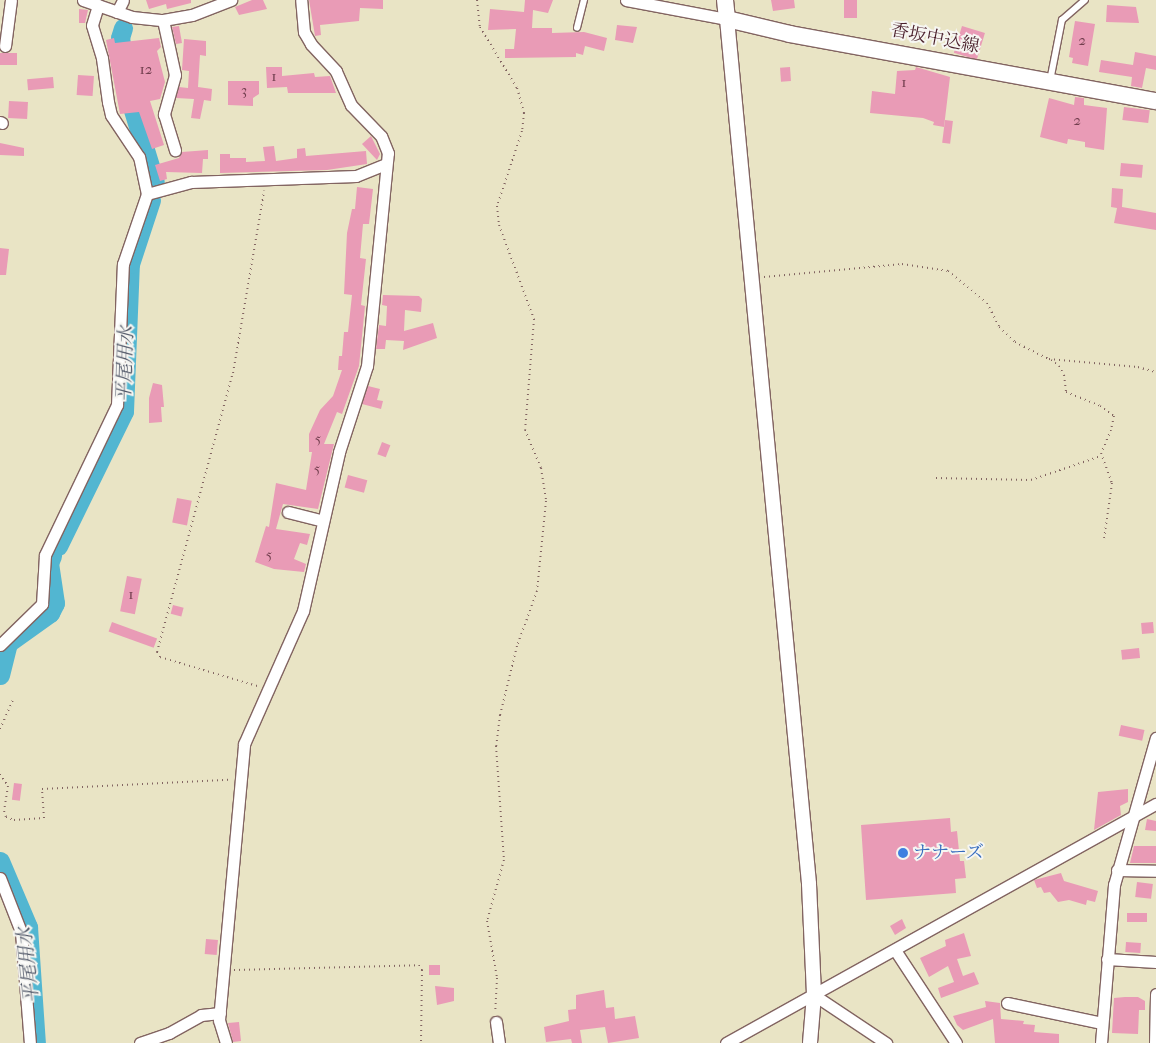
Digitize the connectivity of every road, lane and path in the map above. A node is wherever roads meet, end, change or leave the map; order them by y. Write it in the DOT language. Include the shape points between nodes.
graph roads {
  1 [pos="11,0"];
  2 [pos="83,0"];
  3 [pos="123,0"];
  4 [pos="231,0"];
  5 [pos="302,0"];
  6 [pos="477,0"];
  7 [pos="584,0"];
  8 [pos="626,0"];
  9 [pos="724,0"];
  10 [pos="1085,0"];
  11 [pos="662,4"];
  12 [pos="98,6"];
  13 [pos="117,12"];
  14 [pos="726,19"];
  15 [pos="163,20"];
  16 [pos="577,28"];
  17 [pos="5,46"];
  18 [pos="1050,81"];
  19 [pos="1156,102"];
  20 [pos="175,150"];
  21 [pos="386,164"];
  22 [pos="265,181"];
  23 [pos="147,194"];
  24 [pos="752,279"];
  25 [pos="1049,359"];
  26 [pos="1156,372"];
  27 [pos="1101,456"];
  28 [pos="936,478"];
  29 [pos="288,512"];
  30 [pos="323,521"];
  31 [pos="1104,539"];
  32 [pos="0,645"];
  33 [pos="267,689"];
  34 [pos="12,700"];
  35 [pos="0,729"];
  36 [pos="1156,738"];
  37 [pos="0,774"];
  38 [pos="241,780"];
  39 [pos="1156,804"];
  40 [pos="1133,817"];
  41 [pos="1117,870"];
  42 [pos="1156,870"];
  43 [pos="0,878"];
  44 [pos="894,950"];
  45 [pos="1107,960"];
  46 [pos="1156,962"];
  47 [pos="225,970"];
  48 [pos="1156,994"];
  49 [pos="814,995"];
  50 [pos="1007,1004"];
  51 [pos="220,1013"];
  52 [pos="496,1022"];
  53 [pos="1156,1022"];
  54 [pos="1102,1023"];
  55 [pos="30,1043"];
  56 [pos="140,1043"];
  57 [pos="226,1043"];
  58 [pos="421,1043"];
  59 [pos="499,1043"];
  60 [pos="726,1043"];
  61 [pos="810,1043"];
  62 [pos="886,1043"];
  63 [pos="956,1043"];
  64 [pos="1101,1043"];
  65 [pos="1154,1043"];
  1 -- 17 [label="street"];
  2 -- 12 [label="street"];
  3 -- 13 [label="street"];
  4 -- 15 [label="street" via="192,15"];
  5 -- 21 [label="street" via="301,16 307,38 336,70 358,116 385,140"];
  6 -- 52 [label="path" via="480,27 517,88 524,113 522,132 497,206 499,225 534,318 525,430 541,468 546,501 537,591 517,646 496,746 504,860 487,921 497,978 493,1001"];
  7 -- 16 [label="lane"];
  8 -- 11 [label="street"];
  9 -- 14 [label="main road"];
  10 -- 18 [label="lane" via="1062,20"];
  11 -- 14 [label="street"];
  12 -- 13 [label="street"];
  12 -- 23 [label="street" via="92,25 102,58 108,102 112,115 138,157"];
  13 -- 15 [label="street"];
  14 -- 18 [label="main road, 香坂中込線" via="790,34"];
  14 -- 24 [label="street"];
  15 -- 20 [label="street" via="175,75 164,114"];
  18 -- 19 [label="main road, 香坂中込線"];
  21 -- 22 [label="street" via="356,176"];
  21 -- 30 [label="street" via="367,366 339,452"];
  22 -- 23 [label="street" via="191,182"];
  22 -- 33 [label="path" via="233,373 156,652 160,657"];
  23 -- 32 [label="street" via="124,264 117,405 45,556 42,604"];
  24 -- 25 [label="path" via="902,264 948,271 987,303 999,327 1010,337"];
  24 -- 49 [label="street" via="809,884"];
  25 -- 26 [label="path" via="1138,367"];
  25 -- 27 [label="path" via="1059,366 1064,375 1066,392 1106,409 1114,416"];
  27 -- 28 [label="path" via="1031,480"];
  27 -- 31 [label="path" via="1112,483"];
  29 -- 30 [label="street"];
  30 -- 33 [label="street" via="303,611"];
  33 -- 38 [label="street" via="244,744"];
  34 -- 35 [label="path"];
  36 -- 40 [label="street"];
  37 -- 38 [label="path" via="8,786 4,811 14,820 44,818 42,789"];
  38 -- 47 [label="street"];
  39 -- 40 [label="street"];
  40 -- 41 [label="street"];
  40 -- 44 [label="street"];
  41 -- 42 [label="street"];
  41 -- 45 [label="street"];
  43 -- 55 [label="street" via="21,932"];
  44 -- 49 [label="street"];
  44 -- 63 [label="street"];
  45 -- 46 [label="street"];
  45 -- 54 [label="street"];
  47 -- 51 [label="street"];
  47 -- 58 [label="path" via="419,965 422,970"];
  48 -- 53 [label="street"];
  49 -- 60 [label="street"];
  49 -- 61 [label="street"];
  49 -- 62 [label="street"];
  50 -- 54 [label="street"];
  51 -- 56 [label="street" via="201,1015 175,1030"];
  51 -- 57 [label="street" via="220,1026"];
  52 -- 59 [label="street"];
  53 -- 65 [label="street"];
  54 -- 64 [label="street"];
}
